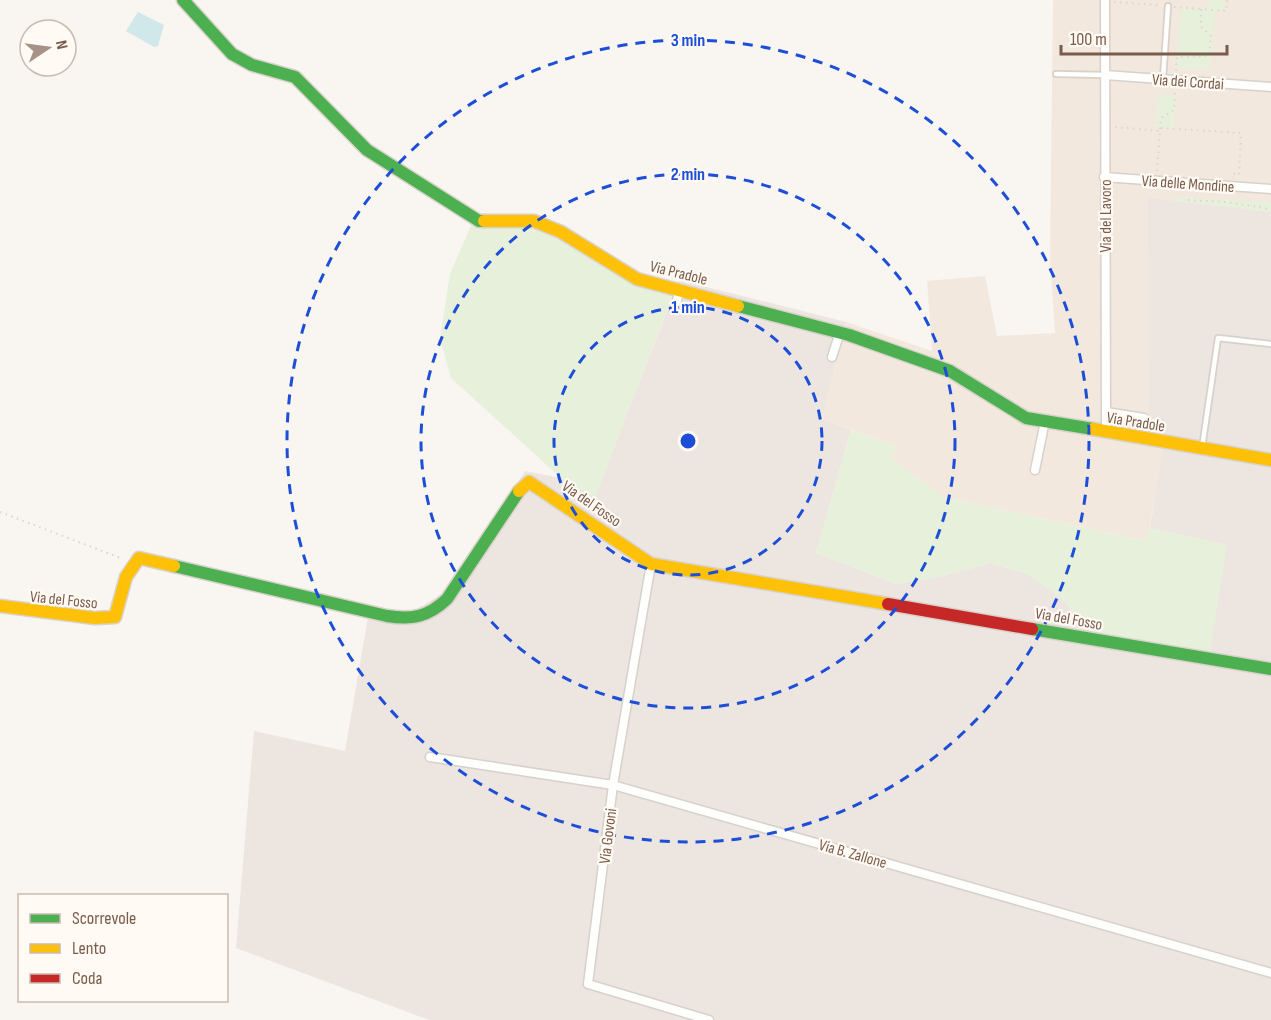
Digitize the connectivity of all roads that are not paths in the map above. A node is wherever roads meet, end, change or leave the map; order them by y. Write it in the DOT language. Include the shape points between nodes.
graph roads {
  1 [pos="183,0"];
  2 [pos="1105,0"];
  3 [pos="1167,6"];
  4 [pos="1056,74"];
  5 [pos="1105,75"];
  6 [pos="1162,79"];
  7 [pos="1271,87"];
  8 [pos="1104,177"];
  9 [pos="1271,189"];
  10 [pos="680,290"];
  11 [pos="674,310"];
  12 [pos="840,332"];
  13 [pos="1271,344"];
  14 [pos="832,357"];
  15 [pos="1106,412"];
  16 [pos="1144,418"];
  17 [pos="1045,422"];
  18 [pos="1106,433"];
  19 [pos="1202,448"];
  20 [pos="1271,460"];
  21 [pos="1035,470"];
  22 [pos="651,564"];
  23 [pos="0,606"];
  24 [pos="1271,669"];
  25 [pos="430,757"];
  26 [pos="613,785"];
  27 [pos="1271,973"];
  28 [pos="709,1020"];
  1 -- 10 [label="street, Via Pradole" via="232,54 252,65 295,77 367,150 479,221 534,221 561,232 636,279"];
  2 -- 5 [label="street, Via del Lavoro"];
  3 -- 6 [label="lane"];
  4 -- 5 [label="lane"];
  5 -- 6 [label="street, Via dei Cordai"];
  5 -- 8 [label="street, Via del Lavoro"];
  6 -- 7 [label="street, Via dei Cordai"];
  8 -- 9 [label="street, Via delle Mondine"];
  8 -- 15 [label="street, Via del Lavoro"];
  10 -- 11 [label="street"];
  10 -- 12 [label="street, Via Pradole"];
  12 -- 14 [label="street"];
  12 -- 17 [label="street, Via Pradole" via="950,371 1026,418"];
  13 -- 19 [label="lane" via="1218,338"];
  15 -- 16 [label="street"];
  15 -- 18 [label="street, Via del Lavoro"];
  17 -- 18 [label="street, Via Pradole"];
  17 -- 21 [label="street"];
  18 -- 19 [label="street, Via Pradole"];
  19 -- 20 [label="street, Via Pradole"];
  22 -- 23 [label="street, Via del Fosso" via="530,482 523,485 447,599 423,618 400,619 139,558 132,563 115,617 104,620"];
  22 -- 24 [label="street, Via del Fosso"];
  22 -- 26 [label="street, Via Govoni"];
  25 -- 26 [label="street, Via B. Zallone"];
  26 -- 27 [label="street, Via B. Zallone"];
  26 -- 28 [label="street, Via Govoni" via="588,984"];
}
